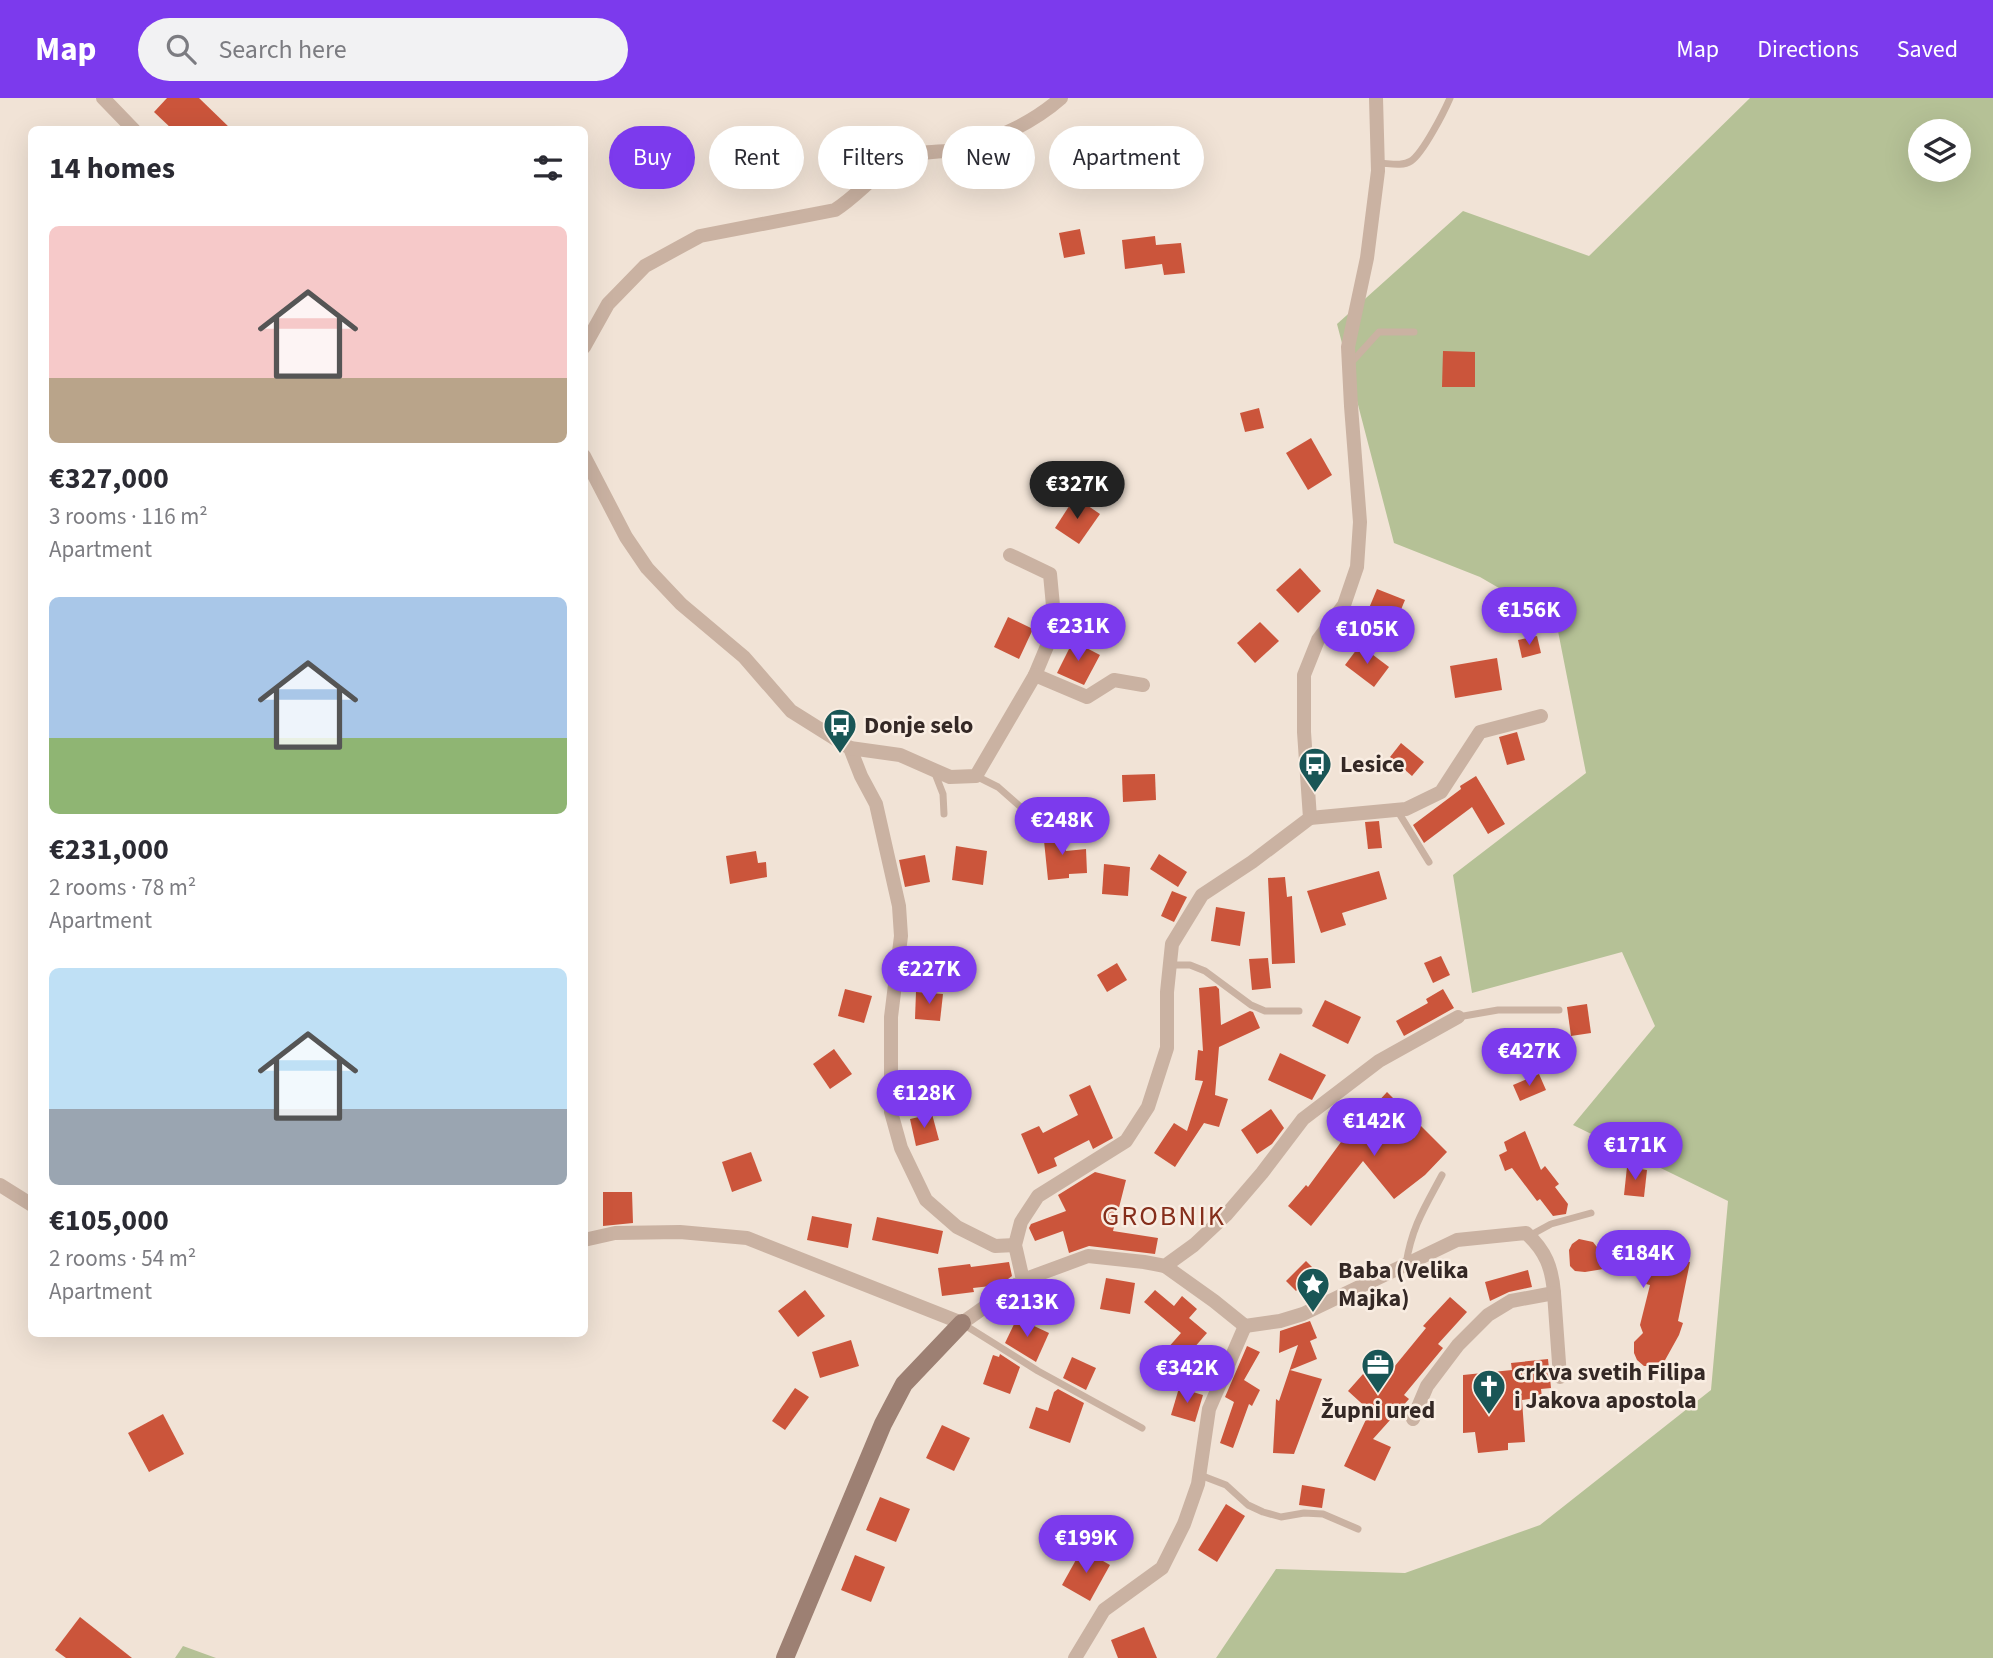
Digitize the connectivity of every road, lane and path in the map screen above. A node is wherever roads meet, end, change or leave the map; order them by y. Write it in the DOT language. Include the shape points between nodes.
graph roads {
  1 [pos="103,98"];
  2 [pos="1061,98"];
  3 [pos="1376,98"];
  4 [pos="1450,98"];
  5 [pos="130,126"];
  6 [pos="1378,163"];
  7 [pos="1414,332"];
  8 [pos="588,340"];
  9 [pos="1349,365"];
  10 [pos="588,464"];
  11 [pos="1010,555"];
  12 [pos="1035,675"];
  13 [pos="1143,685"];
  14 [pos="1541,716"];
  15 [pos="850,748"];
  16 [pos="933,769"];
  17 [pos="976,776"];
  18 [pos="1397,810"];
  19 [pos="944,814"];
  20 [pos="1042,814"];
  21 [pos="1310,818"];
  22 [pos="1429,862"];
  23 [pos="1170,965"];
  24 [pos="1559,1010"];
  25 [pos="1299,1011"];
  26 [pos="1458,1017"];
  27 [pos="1443,1175"];
  28 [pos="0,1185"];
  29 [pos="28,1202"];
  30 [pos="1591,1213"];
  31 [pos="1529,1236"];
  32 [pos="588,1239"];
  33 [pos="1016,1245"];
  34 [pos="1406,1265"];
  35 [pos="1165,1266"];
  36 [pos="1023,1280"];
  37 [pos="1554,1293"];
  38 [pos="962,1323"];
  39 [pos="1245,1326"];
  40 [pos="1560,1377"];
  41 [pos="1413,1419"];
  42 [pos="1142,1428"];
  43 [pos="1200,1475"];
  44 [pos="1358,1529"];
  45 [pos="785,1658"];
  46 [pos="1075,1658"];
  1 -- 5 [label="street"];
  2 -- 8 [label="street" via="1005,133 960,149 906,156 835,210 700,236 645,266 608,304"];
  3 -- 6 [label="street"];
  4 -- 6 [label="lane" via="1413,161"];
  6 -- 9 [label="street" via="1367,258 1348,347"];
  7 -- 9 [label="lane" via="1379,332"];
  9 -- 21 [label="street" via="1360,522 1357,567 1344,605 1318,640 1304,676"];
  10 -- 15 [label="street" via="626,537 681,604 744,657 791,710"];
  11 -- 12 [label="street" via="1050,574 1055,627"];
  12 -- 13 [label="street" via="1087,697 1114,680"];
  12 -- 17 [label="street"];
  14 -- 18 [label="street" via="1480,732 1441,792"];
  15 -- 16 [label="street" via="900,755"];
  15 -- 33 [label="street" via="876,804 899,906 901,936 891,1017 891,1112 901,1148 926,1200 957,1227 995,1247"];
  16 -- 17 [label="street" via="950,777"];
  16 -- 19 [label="lane" via="943,794"];
  17 -- 20 [label="lane" via="998,787 1024,810"];
  18 -- 21 [label="street"];
  18 -- 22 [label="lane"];
  21 -- 23 [label="street" via="1202,895 1172,944"];
  23 -- 25 [label="lane" via="1205,971 1265,1011"];
  23 -- 33 [label="street" via="1167,1048 1148,1107 1126,1141 1038,1196 1021,1222"];
  24 -- 26 [label="lane" via="1498,1010"];
  26 -- 35 [label="street" via="1380,1061 1303,1119 1226,1215"];
  27 -- 34 [label="lane" via="1422,1210"];
  28 -- 29 [label="street"];
  30 -- 31 [label="lane" via="1551,1224"];
  31 -- 34 [label="street" via="1507,1233 1457,1240"];
  31 -- 37 [label="street" via="1552,1271"];
  32 -- 38 [label="street" via="615,1233 680,1232 747,1238"];
  33 -- 36 [label="street"];
  34 -- 39 [label="street" via="1303,1314"];
  35 -- 36 [label="street" via="1088,1256"];
  35 -- 39 [label="street"];
  36 -- 38 [label="street"];
  37 -- 40 [label="street"];
  37 -- 41 [label="street" via="1511,1301 1488,1314 1427,1387"];
  38 -- 42 [label="lane"];
  38 -- 45 [label="main road" via="904,1384 883,1423"];
  39 -- 43 [label="street" via="1209,1409"];
  43 -- 44 [label="lane" via="1226,1485 1263,1512 1281,1517 1323,1514"];
  43 -- 46 [label="street" via="1184,1524 1162,1568 1104,1610"];
}
